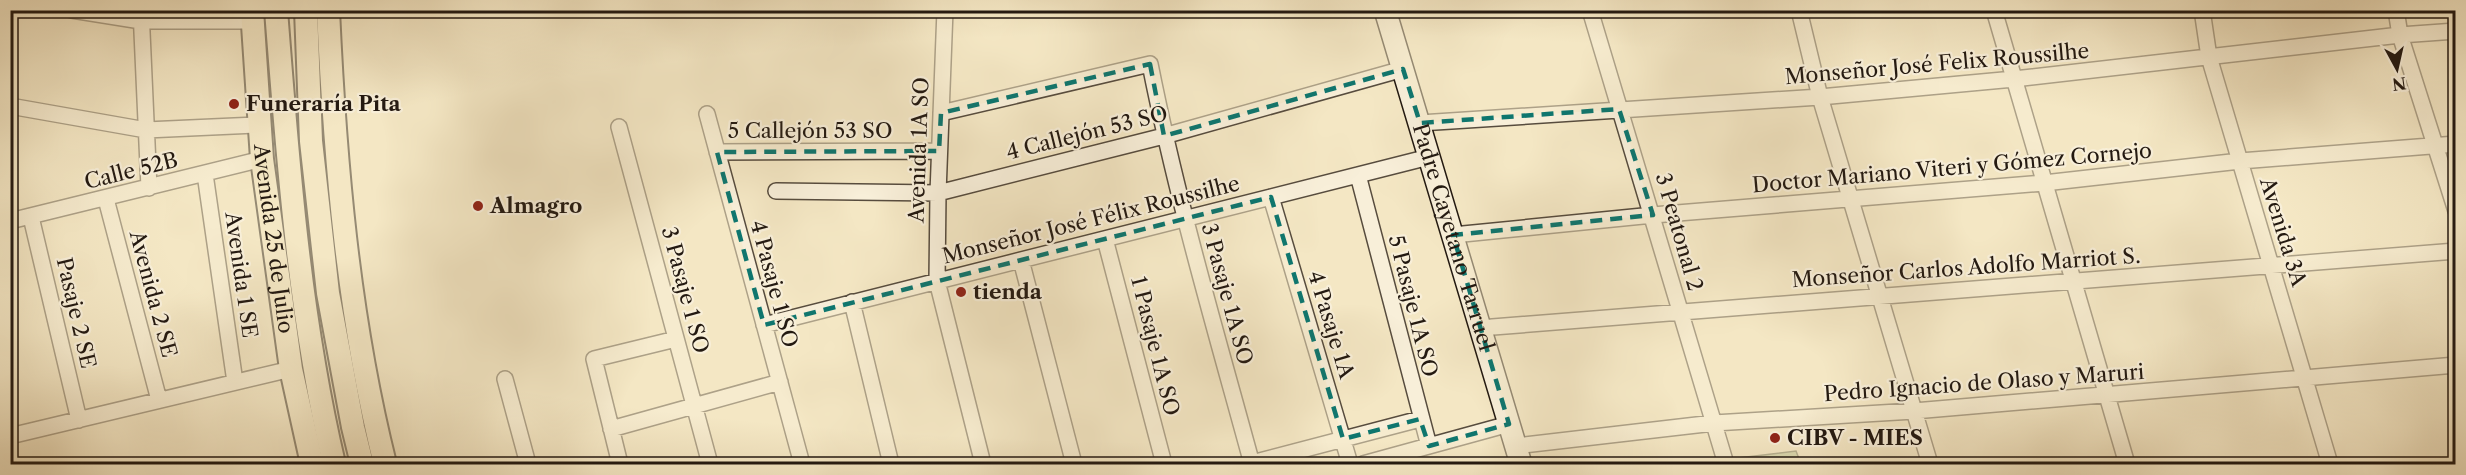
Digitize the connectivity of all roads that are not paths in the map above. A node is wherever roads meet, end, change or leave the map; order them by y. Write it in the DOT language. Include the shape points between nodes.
graph roads {
  1 [pos="72,10"];
  2 [pos="276,10"];
  3 [pos="306,10"];
  4 [pos="328,10"];
  5 [pos="945,10"];
  6 [pos="1385,10"];
  7 [pos="1590,10"];
  8 [pos="1799,10"];
  9 [pos="1994,10"];
  10 [pos="2202,10"];
  11 [pos="2396,10"];
  12 [pos="141,16"];
  13 [pos="252,16"];
  14 [pos="2456,32"];
  15 [pos="2400,35"];
  16 [pos="2209,57"];
  17 [pos="1403,69"];
  18 [pos="2014,79"];
  19 [pos="1820,97"];
  20 [pos="10,106"];
  21 [pos="1619,109"];
  22 [pos="941,112"];
  23 [pos="707,114"];
  24 [pos="1420,123"];
  25 [pos="258,125"];
  26 [pos="619,127"];
  27 [pos="146,130"];
  28 [pos="1164,136"];
  29 [pos="2456,144"];
  30 [pos="2434,145"];
  31 [pos="939,150"];
  32 [pos="717,152"];
  33 [pos="1429,157"];
  34 [pos="262,159"];
  35 [pos="2240,161"];
  36 [pos="205,174"];
  37 [pos="1358,175"];
  38 [pos="2044,183"];
  39 [pos="149,188"];
  40 [pos="776,191"];
  41 [pos="938,194"];
  42 [pos="1271,197"];
  43 [pos="106,199"];
  44 [pos="1851,200"];
  45 [pos="2456,211"];
  46 [pos="1653,215"];
  47 [pos="31,217"];
  48 [pos="1185,219"];
  49 [pos="10,222"];
  50 [pos="1453,235"];
  51 [pos="1105,238"];
  52 [pos="2456,251"];
  53 [pos="1021,260"];
  54 [pos="277,262"];
  55 [pos="2271,266"];
  56 [pos="937,281"];
  57 [pos="2075,281"];
  58 [pos="1880,297"];
  59 [pos="852,302"];
  60 [pos="1680,312"];
  61 [pos="306,323"];
  62 [pos="764,324"];
  63 [pos="1480,328"];
  64 [pos="676,339"];
  65 [pos="2456,364"];
  66 [pos="291,369"];
  67 [pos="2305,378"];
  68 [pos="506,379"];
  69 [pos="235,382"];
  70 [pos="780,382"];
  71 [pos="2106,395"];
  72 [pos="159,400"];
  73 [pos="695,406"];
  74 [pos="1914,411"];
  75 [pos="1420,419"];
  76 [pos="79,420"];
  77 [pos="1714,423"];
  78 [pos="1509,424"];
  79 [pos="611,429"];
  80 [pos="10,436"];
  81 [pos="1343,439"];
  82 [pos="1429,446"];
  83 [pos="1518,455"];
  84 [pos="1251,464"];
  85 [pos="1369,464"];
  86 [pos="312,465"];
  87 [pos="334,465"];
  88 [pos="362,465"];
  89 [pos="385,465"];
  90 [pos="528,465"];
  91 [pos="620,465"];
  92 [pos="711,465"];
  93 [pos="802,465"];
  94 [pos="891,465"];
  95 [pos="983,465"];
  96 [pos="1074,465"];
  97 [pos="1164,465"];
  98 [pos="1350,465"];
  99 [pos="1726,465"];
  100 [pos="1930,465"];
  101 [pos="2127,465"];
  102 [pos="2330,465"];
  1 -- 12 [label="street"];
  2 -- 61 [label="main road, Avenida 25 de Julio" via="286,146"];
  3 -- 88 [label="main road" via="311,141 328,293"];
  4 -- 89 [label="main road" via="334,139 350,282"];
  5 -- 22 [label="street, Avenida 1A SO"];
  6 -- 17 [label="street, Padre Cayetano Tarruel"];
  7 -- 21 [label="street, 3 Peatonal 2"];
  8 -- 19 [label="street"];
  9 -- 18 [label="street"];
  10 -- 16 [label="street, Avenida 3A"];
  11 -- 15 [label="street"];
  12 -- 13 [label="street"];
  12 -- 27 [label="street"];
  13 -- 25 [label="main road, Avenida 25 de Julio"];
  14 -- 15 [label="street, Monseñor José Felix Roussilhe"];
  15 -- 16 [label="street, Monseñor José Felix Roussilhe"];
  15 -- 30 [label="street"];
  16 -- 18 [label="street, Monseñor José Felix Roussilhe"];
  16 -- 35 [label="street, Avenida 3A"];
  17 -- 24 [label="street, Padre Cayetano Tarruel"];
  17 -- 28 [label="street, 4 Callejón 53 SO"];
  18 -- 19 [label="street, Monseñor José Felix Roussilhe"];
  18 -- 38 [label="street"];
  19 -- 21 [label="street, Monseñor José Felix Roussilhe"];
  19 -- 44 [label="street"];
  20 -- 27 [label="street"];
  21 -- 24 [label="street, Monseñor José Felix Roussilhe"];
  21 -- 46 [label="street, 3 Peatonal 2"];
  22 -- 28 [label="street, 3 Pasaje 1A SO" via="1150,64"];
  22 -- 31 [label="street, Avenida 1A SO"];
  23 -- 32 [label="street, 4 Pasaje 1 SO"];
  24 -- 33 [label="street, Padre Cayetano Tarruel"];
  25 -- 27 [label="street"];
  25 -- 34 [label="main road, Avenida 25 de Julio"];
  26 -- 64 [label="street, 3 Pasaje 1 SO"];
  27 -- 39 [label="street"];
  28 -- 41 [label="street, 4 Callejón 53 SO"];
  28 -- 48 [label="street, 3 Pasaje 1A SO"];
  29 -- 30 [label="street, Doctor Mariano Viteri y Gómez Cornejo"];
  30 -- 35 [label="street, Doctor Mariano Viteri y Gómez Cornejo"];
  30 -- 45 [label="street"];
  31 -- 32 [label="street, 5 Callejón 53 SO"];
  31 -- 41 [label="street, Avenida 1A SO"];
  32 -- 62 [label="street, 4 Pasaje 1 SO"];
  33 -- 37 [label="street, Monseñor José Félix Roussilhe"];
  33 -- 50 [label="street, Padre Cayetano Tarruel"];
  34 -- 36 [label="street, Calle 52B"];
  34 -- 54 [label="main road, Avenida 25 de Julio"];
  35 -- 38 [label="street, Doctor Mariano Viteri y Gómez Cornejo"];
  35 -- 55 [label="street, Avenida 3A"];
  36 -- 39 [label="street, Calle 52B"];
  36 -- 69 [label="street, Avenida 1 SE"];
  37 -- 42 [label="street, Monseñor José Félix Roussilhe"];
  37 -- 75 [label="street, 5 Pasaje 1A SO"];
  38 -- 44 [label="street, Doctor Mariano Viteri y Gómez Cornejo"];
  38 -- 57 [label="street"];
  39 -- 43 [label="street, Calle 52B"];
  40 -- 41 [label="street, 4 Callejón 53 SO"];
  41 -- 56 [label="street, Avenida 1A SO"];
  42 -- 48 [label="street, Monseñor José Félix Roussilhe"];
  42 -- 81 [label="street, 4 Pasaje 1A"];
  43 -- 47 [label="street, Calle 52B"];
  43 -- 72 [label="street, Avenida 2 SE"];
  44 -- 46 [label="street, Doctor Mariano Viteri y Gómez Cornejo"];
  44 -- 58 [label="street"];
  46 -- 50 [label="street, Doctor Mariano Viteri y Gómez Cornejo"];
  46 -- 60 [label="street, 3 Peatonal 2"];
  47 -- 49 [label="street, Calle 52B"];
  47 -- 76 [label="street, Pasaje 2 SE"];
  48 -- 51 [label="street, Monseñor José Félix Roussilhe"];
  48 -- 84 [label="street, 3 Pasaje 1A SO"];
  50 -- 63 [label="street, Padre Cayetano Tarruel"];
  51 -- 53 [label="street, Monseñor José Félix Roussilhe"];
  51 -- 97 [label="street, 1 Pasaje 1A SO"];
  52 -- 55 [label="street, Monseñor Carlos Adolfo Marriot S."];
  53 -- 56 [label="street, Monseñor José Félix Roussilhe"];
  53 -- 96 [label="street"];
  54 -- 61 [label="main road"];
  54 -- 66 [label="main road, Avenida 25 de Julio"];
  55 -- 57 [label="street, Monseñor Carlos Adolfo Marriot S."];
  55 -- 67 [label="street, Avenida 3A"];
  56 -- 59 [label="street, Monseñor José Félix Roussilhe"];
  56 -- 95 [label="street, Avenida 1A SO"];
  57 -- 58 [label="street, Monseñor Carlos Adolfo Marriot S."];
  57 -- 71 [label="street"];
  58 -- 60 [label="street, Monseñor Carlos Adolfo Marriot S."];
  58 -- 74 [label="street"];
  59 -- 62 [label="street, Monseñor José Félix Roussilhe"];
  59 -- 94 [label="street"];
  60 -- 63 [label="street, Monseñor Carlos Adolfo Marriot S."];
  60 -- 77 [label="street, 3 Peatonal 2"];
  61 -- 87 [label="main road, Avenida 25 de Julio"];
  62 -- 70 [label="street, 4 Pasaje 1 SO"];
  63 -- 78 [label="street, Padre Cayetano Tarruel"];
  64 -- 73 [label="street, 3 Pasaje 1 SO"];
  64 -- 79 [label="street" via="594,359"];
  65 -- 67 [label="street, Pedro Ignacio de Olaso y Maruri"];
  66 -- 69 [label="street"];
  66 -- 86 [label="main road, Avenida 25 de Julio"];
  67 -- 71 [label="street, Pedro Ignacio de Olaso y Maruri"];
  67 -- 102 [label="street, Avenida 3A"];
  68 -- 90 [label="street"];
  69 -- 72 [label="street"];
  70 -- 73 [label="street"];
  70 -- 93 [label="street, 4 Pasaje 1 SO"];
  71 -- 74 [label="street, Pedro Ignacio de Olaso y Maruri"];
  71 -- 101 [label="street"];
  72 -- 76 [label="street"];
  73 -- 79 [label="street"];
  73 -- 92 [label="street, 3 Pasaje 1 SO"];
  74 -- 77 [label="street, Pedro Ignacio de Olaso y Maruri"];
  74 -- 100 [label="street"];
  75 -- 81 [label="street"];
  75 -- 82 [label="street, 5 Pasaje 1A SO"];
  76 -- 80 [label="street"];
  77 -- 83 [label="street, Pedro Ignacio de Olaso y Maruri"];
  77 -- 99 [label="street, 3 Peatonal 2"];
  78 -- 82 [label="street"];
  78 -- 83 [label="street, Padre Cayetano Tarruel"];
  79 -- 91 [label="street"];
  81 -- 84 [label="street"];
  81 -- 98 [label="street, 4 Pasaje 1A"];
  82 -- 85 [label="street"];
}
